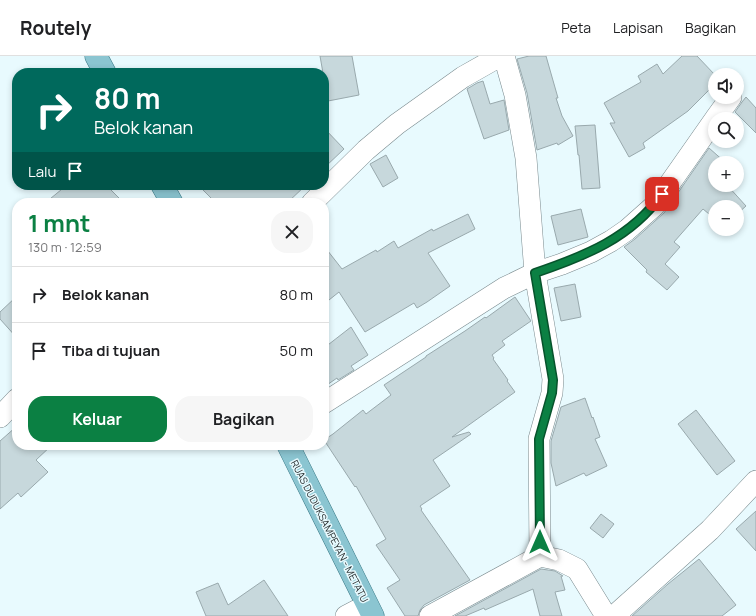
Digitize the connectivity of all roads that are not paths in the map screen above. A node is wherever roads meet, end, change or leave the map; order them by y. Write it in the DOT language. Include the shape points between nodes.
graph roads {
  1 [pos="96,56"];
  2 [pos="500,56"];
  3 [pos="504,56"];
  4 [pos="102,68"];
  5 [pos="708,129"];
  6 [pos="329,186"];
  7 [pos="325,190"];
  8 [pos="317,198"];
  9 [pos="535,273"];
  10 [pos="329,400"];
  11 [pos="12,404"];
  12 [pos="0,417"];
  13 [pos="290,450"];
  14 [pos="756,481"];
  15 [pos="540,556"];
  16 [pos="370,610"];
  17 [pos="346,616"];
  18 [pos="430,616"];
  19 [pos="606,616"];
  20 [pos="614,616"];
  1 -- 4 [label="main road"];
  2 -- 6 [label="street" via="463,77 397,124"];
  3 -- 9 [label="street" via="515,95 526,158"];
  5 -- 9 [label="street" via="654,206 627,230 591,252"];
  7 -- 8 [label="street"];
  9 -- 10 [label="street" via="504,288"];
  9 -- 15 [label="street" via="553,380 552,393 539,439"];
  11 -- 12 [label="street"];
  13 -- 16 [label="main road, RUAS DUDUKSAMPEYAN - METATU"];
  14 -- 20 [label="street" via="710,530"];
  15 -- 18 [label="street"];
  15 -- 19 [label="street" via="559,560 577,570"];
  16 -- 17 [label="street"];
}
